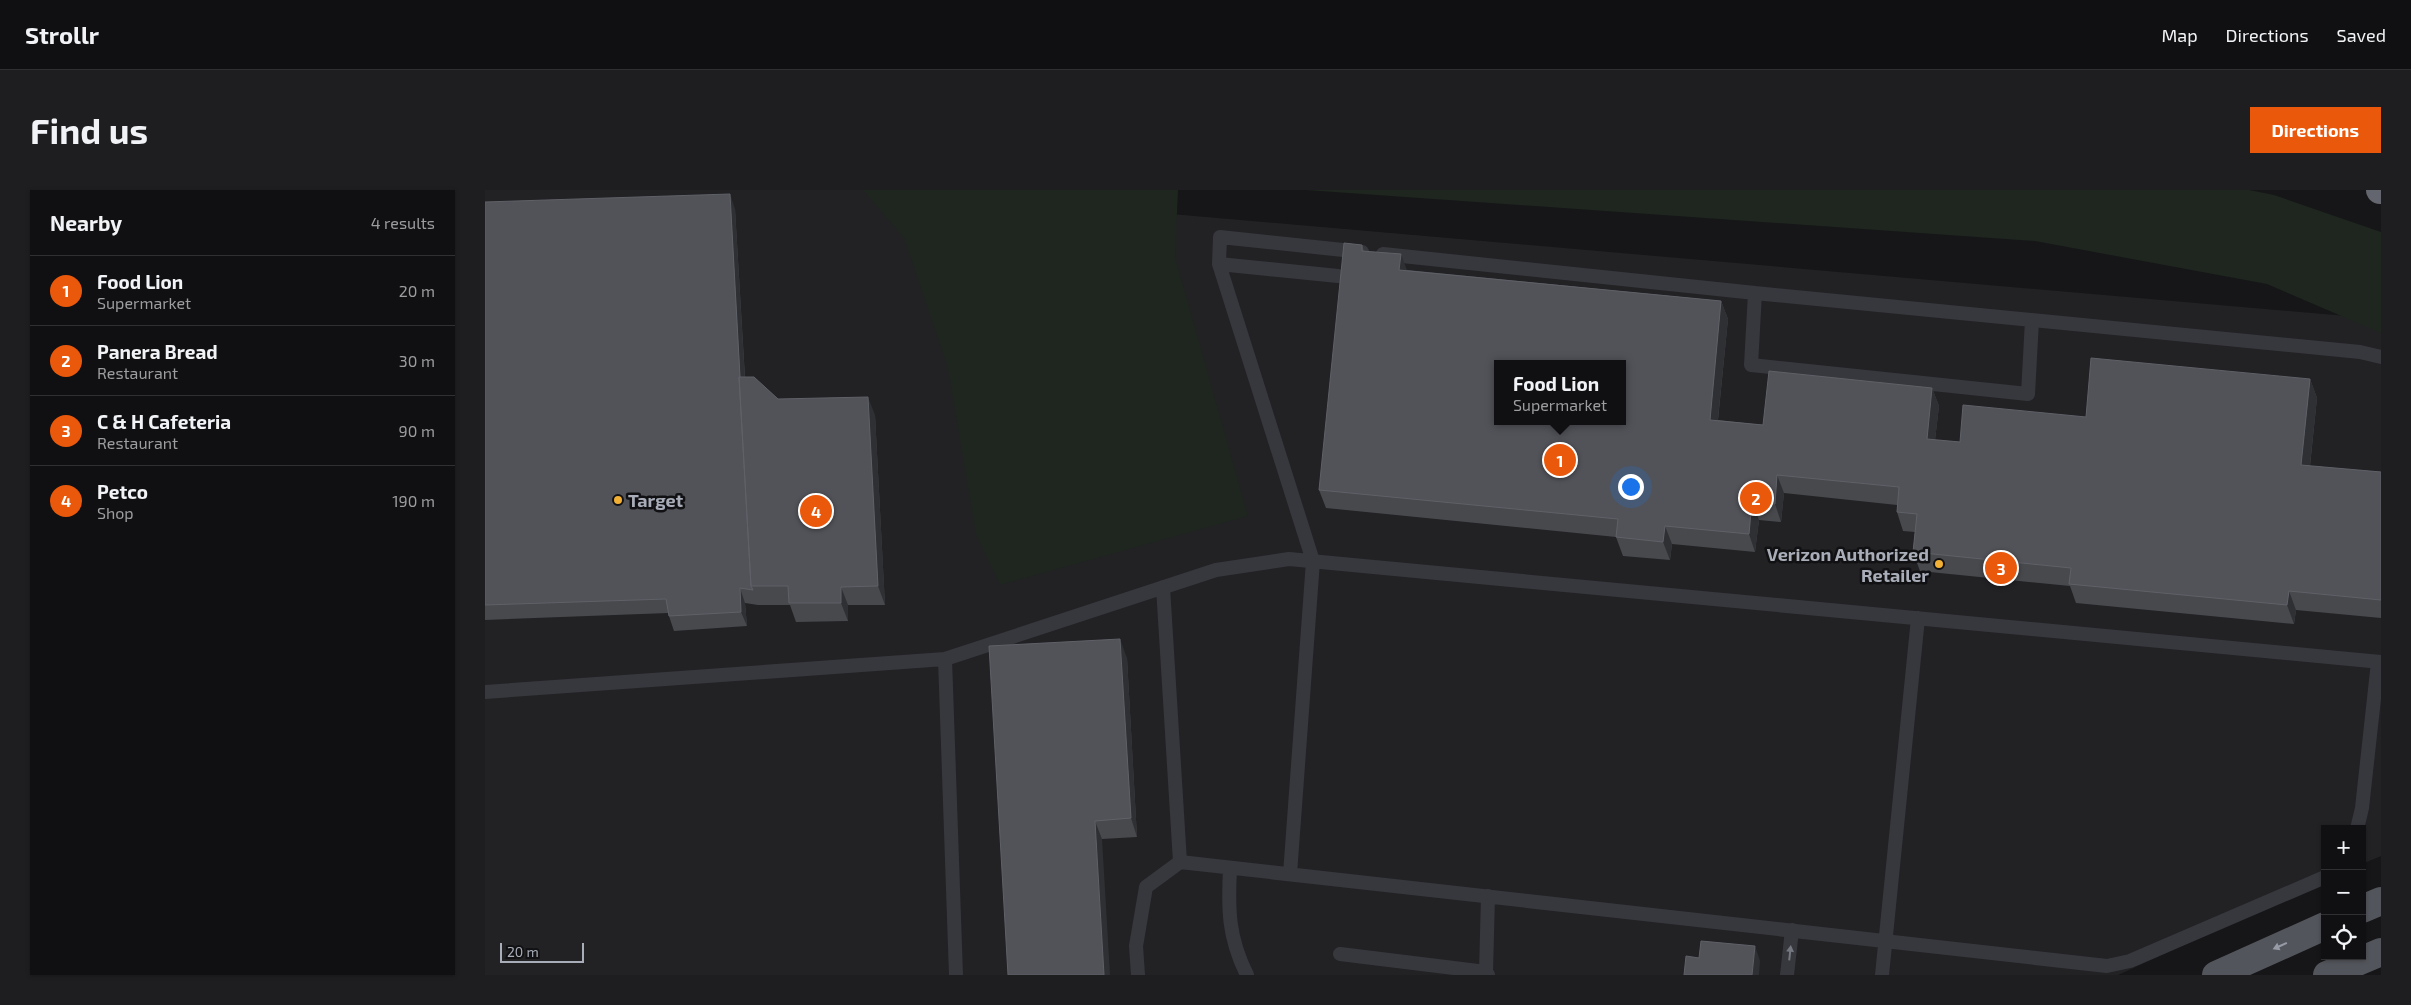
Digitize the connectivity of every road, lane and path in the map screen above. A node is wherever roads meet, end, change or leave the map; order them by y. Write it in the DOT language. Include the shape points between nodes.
graph roads {
  1 [pos="1219,264"];
  2 [pos="1338,276"];
  3 [pos="1755,293"];
  4 [pos="2032,320"];
  5 [pos="2381,356"];
  6 [pos="1313,561"];
  7 [pos="1163,587"];
  8 [pos="1918,618"];
  9 [pos="945,659"];
  10 [pos="2379,662"];
  11 [pos="485,692"];
  12 [pos="2358,825"];
  13 [pos="1180,862"];
  14 [pos="1230,868"];
  15 [pos="1290,874"];
  16 [pos="2321,879"];
  17 [pos="1488,896"];
  18 [pos="2381,901"];
  19 [pos="2366,907"];
  20 [pos="2321,928"];
  21 [pos="1792,930"];
  22 [pos="1885,941"];
  23 [pos="2381,952"];
  24 [pos="1340,954"];
  25 [pos="1484,974"];
  26 [pos="956,975"];
  27 [pos="1138,975"];
  28 [pos="1247,975"];
  29 [pos="1787,975"];
  30 [pos="1882,975"];
  31 [pos="2216,975"];
  32 [pos="2327,975"];
  1 -- 2 [label="lane"];
  1 -- 3 [label="lane" via="1220,238"];
  1 -- 6 [label="lane"];
  3 -- 4 [label="lane"];
  3 -- 4 [label="lane" via="1751,365 2028,394"];
  4 -- 5 [label="lane"];
  6 -- 7 [label="lane" via="1289,558 1216,570"];
  6 -- 8 [label="lane"];
  6 -- 15 [label="lane"];
  7 -- 9 [label="lane"];
  7 -- 13 [label="lane"];
  8 -- 10 [label="lane"];
  8 -- 22 [label="lane"];
  9 -- 11 [label="lane"];
  9 -- 26 [label="lane"];
  10 -- 12 [label="lane"];
  13 -- 14 [label="lane"];
  13 -- 27 [label="lane" via="1146,887 1136,946"];
  14 -- 15 [label="lane"];
  14 -- 28 [label="lane" via="1228,908 1231,934"];
  15 -- 17 [label="lane"];
  16 -- 22 [label="lane" via="2131,961 2107,966"];
  17 -- 21 [label="lane"];
  17 -- 25 [label="lane"];
  18 -- 19 [label="main road"];
  20 -- 31 [label="main road, one-way"];
  21 -- 22 [label="lane"];
  29 -- 21 [label="lane, one-way"];
  22 -- 30 [label="lane"];
  23 -- 32 [label="main road"];
  24 -- 25 [label="lane"];
}
